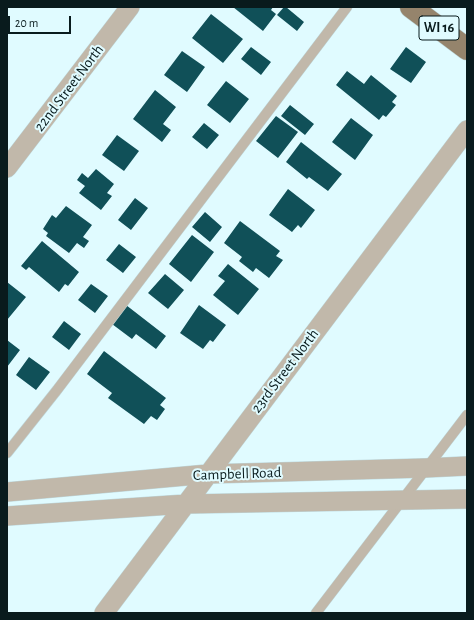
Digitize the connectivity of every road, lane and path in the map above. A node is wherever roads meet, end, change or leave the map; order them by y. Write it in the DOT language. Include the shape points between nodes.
graph roads {
  1 [pos="130,7"];
  2 [pos="347,7"];
  3 [pos="411,7"];
  4 [pos="467,49"];
  5 [pos="467,130"];
  6 [pos="7,168"];
  7 [pos="467,415"];
  8 [pos="7,453"];
  9 [pos="467,466"];
  10 [pos="425,468"];
  11 [pos="208,474"];
  12 [pos="7,492"];
  13 [pos="467,499"];
  14 [pos="402,500"];
  15 [pos="186,504"];
  16 [pos="7,516"];
  17 [pos="104,613"];
  18 [pos="316,613"];
  1 -- 6 [label="street, 22nd Street North"];
  2 -- 8 [label="lane"];
  3 -- 4 [label="main road, WI 16"];
  5 -- 11 [label="street, 23rd Street North"];
  7 -- 10 [label="lane"];
  9 -- 10 [label="street, Campbell Road"];
  10 -- 11 [label="street, Campbell Road"];
  10 -- 14 [label="lane"];
  11 -- 12 [label="street, Campbell Road"];
  11 -- 15 [label="street, 23rd Street North"];
  13 -- 14 [label="street, Campbell Road"];
  14 -- 15 [label="street, Campbell Road"];
  14 -- 18 [label="lane"];
  15 -- 16 [label="street, Campbell Road"];
  15 -- 17 [label="street, 23rd Street North"];
}
